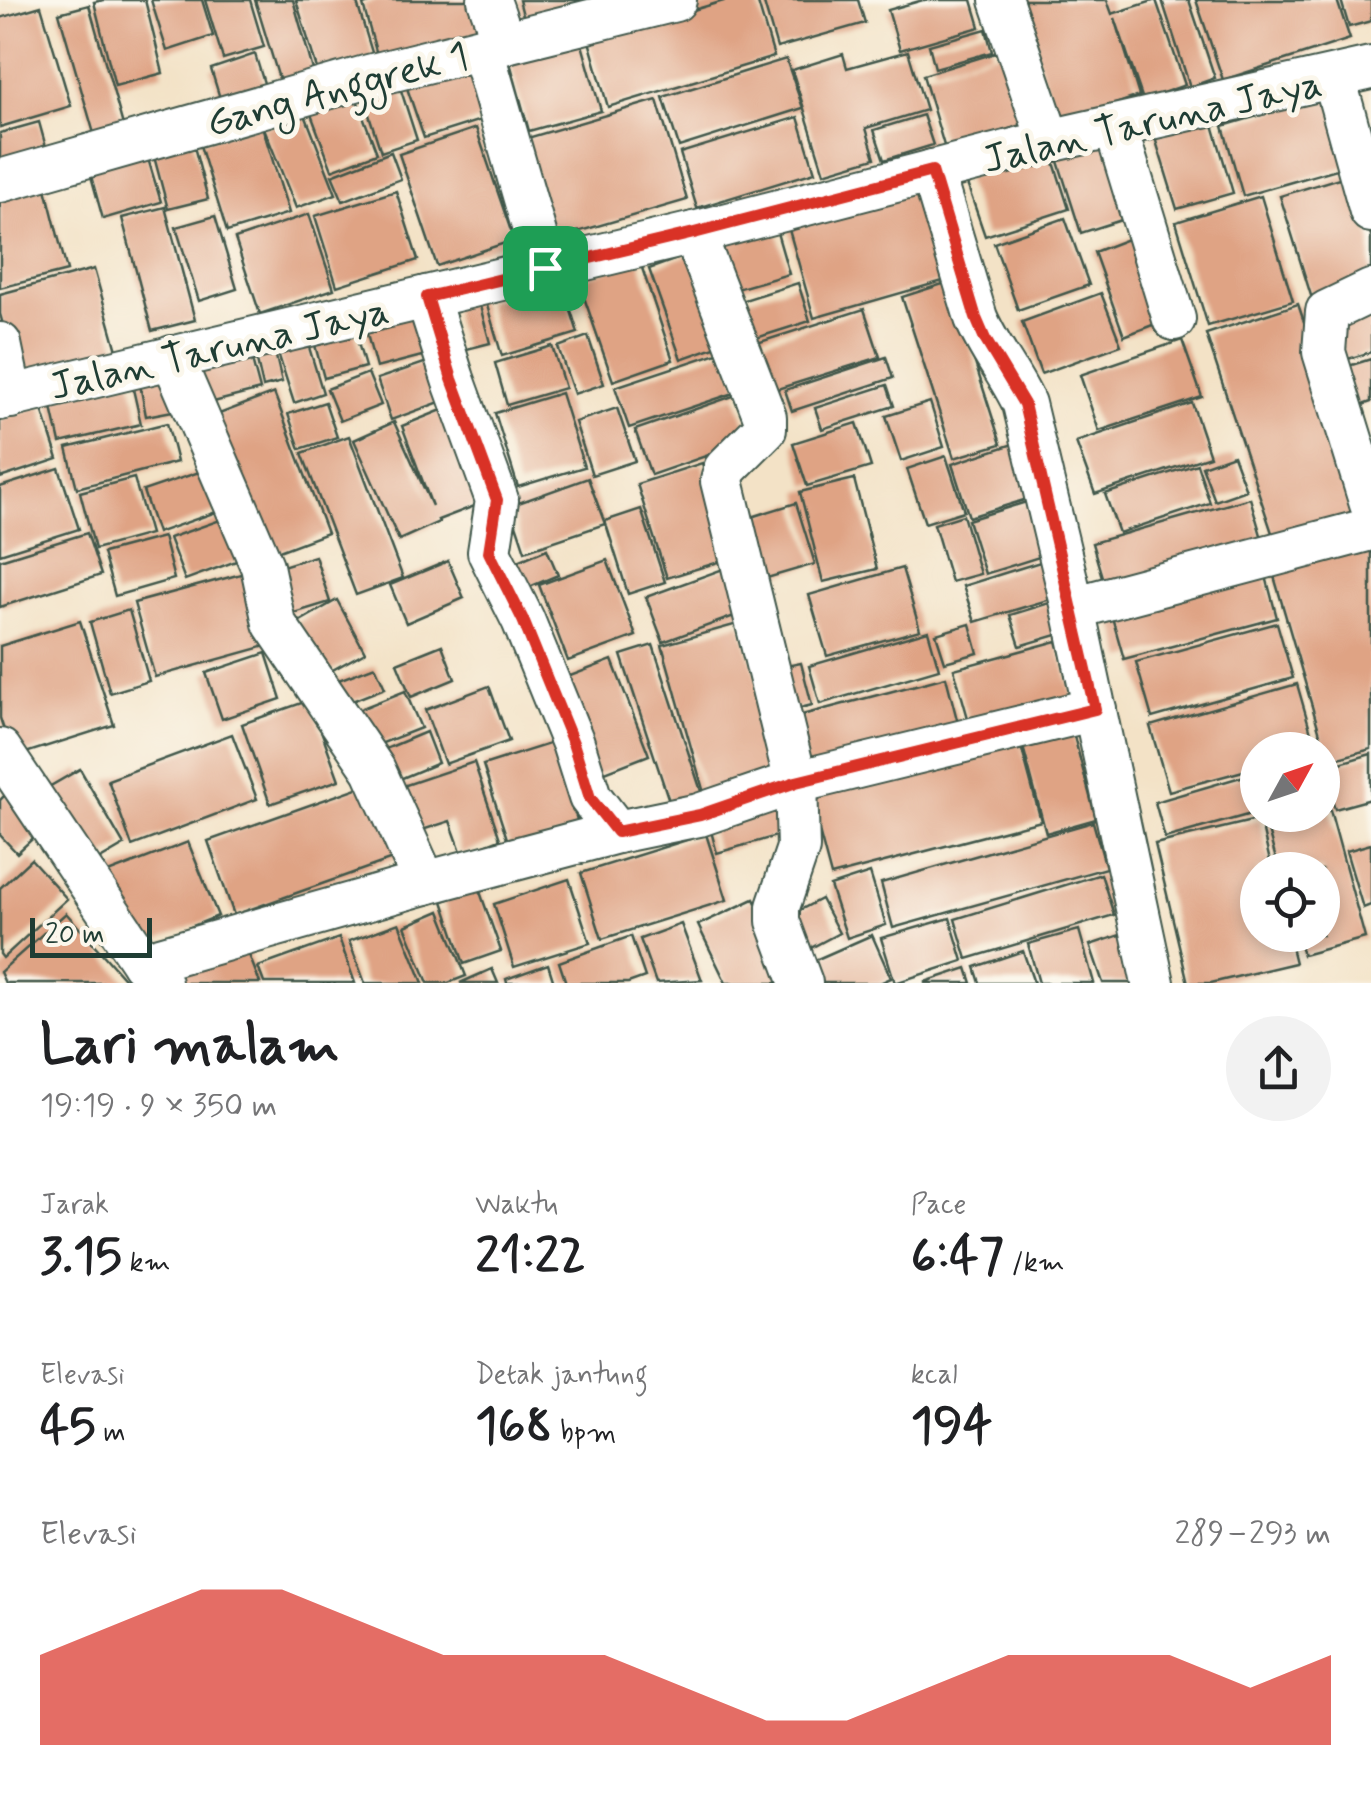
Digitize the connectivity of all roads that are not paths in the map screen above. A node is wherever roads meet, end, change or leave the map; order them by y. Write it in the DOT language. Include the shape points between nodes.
graph roads {
  1 [pos="489,0"];
  2 [pos="675,0"];
  3 [pos="1001,0"];
  4 [pos="493,46"];
  5 [pos="1352,73"];
  6 [pos="1116,126"];
  7 [pos="1049,141"];
  8 [pos="932,171"];
  9 [pos="0,181"];
  10 [pos="1371,211"];
  11 [pos="694,233"];
  12 [pos="545,268"];
  13 [pos="1371,292"];
  14 [pos="427,297"];
  15 [pos="1174,320"];
  16 [pos="0,344"];
  17 [pos="172,357"];
  18 [pos="5,398"];
  19 [pos="1371,504"];
  20 [pos="1371,529"];
  21 [pos="1073,608"];
  22 [pos="1095,709"];
  23 [pos="0,750"];
  24 [pos="796,782"];
  25 [pos="617,832"];
  26 [pos="426,882"];
  27 [pos="152,973"];
  28 [pos="802,983"];
  29 [pos="1153,983"];
  1 -- 4 [label="street"];
  2 -- 4 [label="street, Gang Anggrek 1"];
  3 -- 7 [label="street"];
  4 -- 9 [label="street, Gang Anggrek 1"];
  4 -- 12 [label="street"];
  5 -- 6 [label="street, Jalan Taruna Jaya"];
  5 -- 10 [label="street"];
  6 -- 7 [label="street, Jalan Taruna Jaya"];
  6 -- 15 [label="street"];
  7 -- 8 [label="street, Jalan Taruna Jaya"];
  8 -- 11 [label="street, Jalan Taruna Jaya"];
  8 -- 21 [label="street" via="976,318 1024,404"];
  11 -- 12 [label="street, Jalan Taruna Jaya"];
  11 -- 24 [label="street" via="765,416 764,429 722,481"];
  12 -- 14 [label="street, Jalan Taruna Jaya"];
  13 -- 19 [label="street" via="1327,312 1324,352"];
  14 -- 17 [label="street, Jalan Taruna Jaya"];
  14 -- 25 [label="street" via="497,500 489,552 523,620 590,798"];
  16 -- 18 [label="street"];
  17 -- 18 [label="street, Jalan Taruna Jaya"];
  17 -- 26 [label="street" via="262,566 274,623 374,770"];
  20 -- 21 [label="street"];
  21 -- 22 [label="street"];
  22 -- 24 [label="street"];
  22 -- 29 [label="street"];
  23 -- 27 [label="street"];
  24 -- 25 [label="street" via="700,815"];
  24 -- 28 [label="street" via="798,848 778,921"];
  25 -- 26 [label="street"];
  26 -- 27 [label="street"];
}
